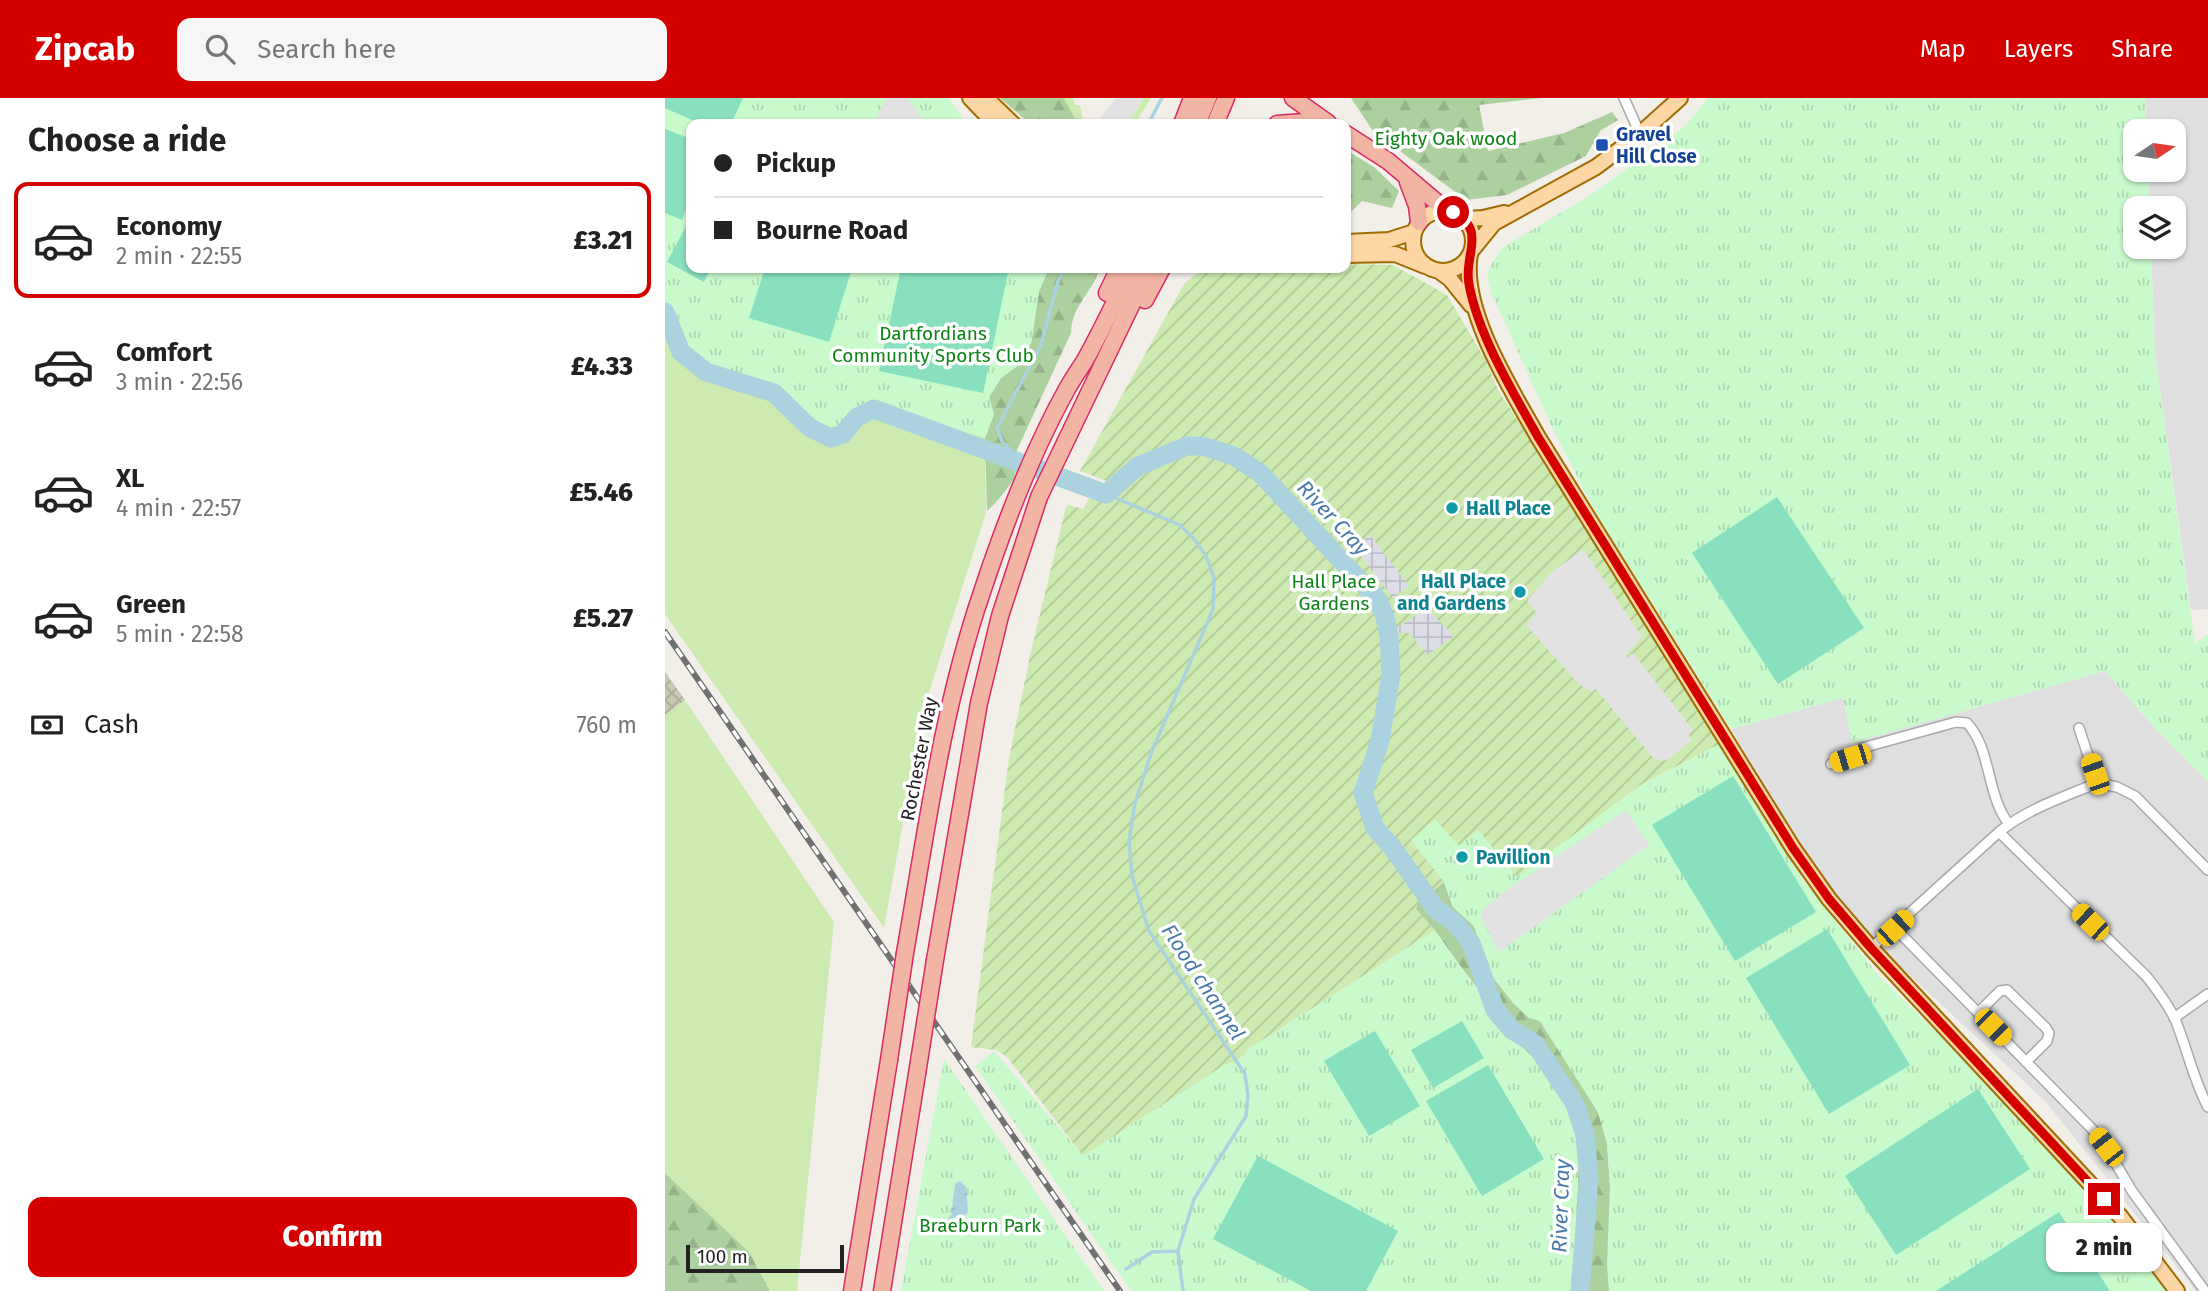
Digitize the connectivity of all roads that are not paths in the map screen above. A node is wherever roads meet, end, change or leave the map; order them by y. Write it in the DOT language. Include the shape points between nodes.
graph roads {
  1 [pos="970,98"];
  2 [pos="986,98"];
  3 [pos="1192,98"];
  4 [pos="1208,98"];
  5 [pos="1226,98"];
  6 [pos="1293,98"];
  7 [pos="1624,98"];
  8 [pos="1680,98"];
  9 [pos="990,119"];
  10 [pos="1008,119"];
  11 [pos="1184,119"];
  12 [pos="1199,119"];
  13 [pos="1217,119"];
  14 [pos="1323,119"];
  15 [pos="1640,134"];
  16 [pos="1351,137"];
  17 [pos="1406,176"];
  18 [pos="1516,209"];
  19 [pos="1447,211"];
  20 [pos="1464,219"];
  21 [pos="1416,227"];
  22 [pos="1351,242"];
  23 [pos="1471,252"];
  24 [pos="1351,255"];
  25 [pos="1434,270"];
  26 [pos="1117,273"];
  27 [pos="1129,273"];
  28 [pos="1146,273"];
  29 [pos="1159,273"];
  30 [pos="1474,309"];
  31 [pos="1095,383"];
  32 [pos="1067,388"];
  33 [pos="2079,728"];
  34 [pos="1831,764"];
  35 [pos="2097,783"];
  36 [pos="2009,824"];
  37 [pos="1999,832"];
  38 [pos="2208,870"];
  39 [pos="1895,928"];
  40 [pos="1871,948"];
  41 [pos="2208,994"];
  42 [pos="1978,1013"];
  43 [pos="2174,1018"];
  44 [pos="2026,1062"];
  45 [pos="2208,1107"];
  46 [pos="852,1291"];
  47 [pos="882,1291"];
  48 [pos="2177,1291"];
  49 [pos="2205,1291"];
  1 -- 9 [label="main road"];
  2 -- 10 [label="main road"];
  3 -- 11 [label="highway"];
  4 -- 12 [label="highway"];
  5 -- 13 [label="highway"];
  6 -- 14 [label="highway"];
  7 -- 15 [label="street"];
  8 -- 15 [label="main road"];
  15 -- 18 [label="main road" via="1582,176"];
  16 -- 17 [label="highway"];
  17 -- 19 [label="highway"];
  17 -- 21 [label="highway" via="1417,206"];
  18 -- 20 [label="main road"];
  18 -- 23 [label="main road" via="1495,223"];
  19 -- 20 [label="main road"];
  19 -- 21 [label="main road" via="1431,213"];
  20 -- 23 [label="main road" via="1472,233"];
  21 -- 22 [label="main road" via="1389,240"];
  21 -- 25 [label="main road" via="1417,256"];
  23 -- 25 [label="main road" via="1450,271"];
  23 -- 30 [label="main road" via="1468,279"];
  24 -- 25 [label="main road" via="1395,254"];
  25 -- 30 [label="main road" via="1450,279"];
  26 -- 32 [label="highway"];
  27 -- 32 [label="highway, Rochester Way"];
  28 -- 31 [label="highway"];
  29 -- 31 [label="highway"];
  30 -- 40 [label="main road" via="1507,381 1565,482 1793,848"];
  31 -- 47 [label="highway, bridge" via="1039,497 1000,616 979,703"];
  32 -- 46 [label="highway, Rochester Way, bridge" via="1019,490 959,668 905,953"];
  33 -- 35 [label="street"];
  34 -- 36 [label="street" via="1862,748 1956,722 1967,723 1977,733 2000,811"];
  35 -- 36 [label="street"];
  35 -- 38 [label="street" via="2135,796"];
  36 -- 37 [label="street"];
  37 -- 39 [label="street"];
  37 -- 43 [label="street" via="2147,977"];
  39 -- 40 [label="street"];
  39 -- 42 [label="street"];
  40 -- 48 [label="main road" via="2120,1216"];
  41 -- 43 [label="street"];
  42 -- 44 [label="street"];
  42 -- 44 [label="street" via="2004,990 2019,1001 2049,1033"];
  43 -- 45 [label="street"];
  44 -- 49 [label="street" via="2093,1130"];
}
